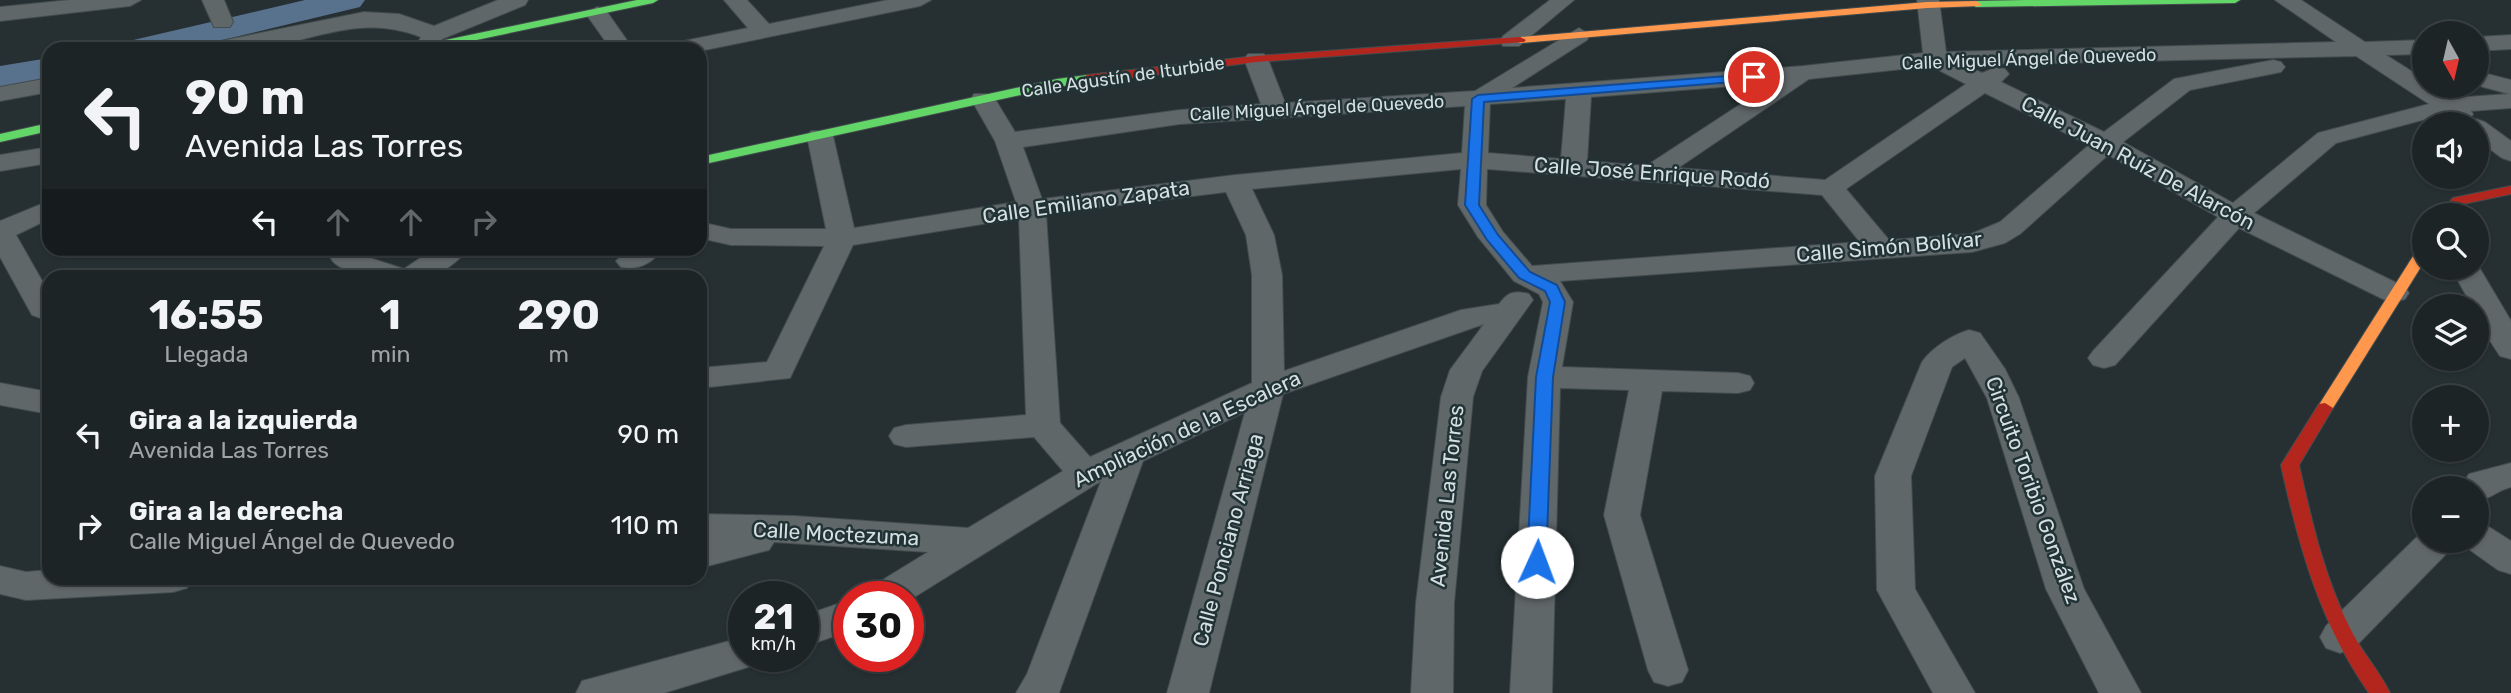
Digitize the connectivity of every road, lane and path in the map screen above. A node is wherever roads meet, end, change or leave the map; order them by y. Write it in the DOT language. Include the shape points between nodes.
graph roads {
  1 [pos="130,0"];
  2 [pos="213,0"];
  3 [pos="517,0"];
  4 [pos="653,0"];
  5 [pos="735,0"];
  6 [pos="920,0"];
  7 [pos="1563,0"];
  8 [pos="2235,0"];
  9 [pos="2286,0"];
  10 [pos="1928,2"];
  11 [pos="0,14"];
  12 [pos="597,14"];
  13 [pos="222,22"];
  14 [pos="763,31"];
  15 [pos="1578,35"];
  16 [pos="1511,41"];
  17 [pos="251,42"];
  18 [pos="423,42"];
  19 [pos="429,42"];
  20 [pos="483,42"];
  21 [pos="617,42"];
  22 [pos="2511,42"];
  23 [pos="707,43"];
  24 [pos="2489,43"];
  25 [pos="2412,48"];
  26 [pos="2365,50"];
  27 [pos="2022,57"];
  28 [pos="1256,59"];
  29 [pos="1935,59"];
  30 [pos="2412,62"];
  31 [pos="1803,73"];
  32 [pos="2489,81"];
  33 [pos="1982,83"];
  34 [pos="42,86"];
  35 [pos="2511,87"];
  36 [pos="1579,91"];
  37 [pos="0,94"];
  38 [pos="983,99"];
  39 [pos="1478,99"];
  40 [pos="2511,101"];
  41 [pos="2452,105"];
  42 [pos="1276,111"];
  43 [pos="2460,112"];
  44 [pos="42,129"];
  45 [pos="820,136"];
  46 [pos="0,138"];
  47 [pos="1008,141"];
  48 [pos="2106,143"];
  49 [pos="42,156"];
  50 [pos="707,160"];
  51 [pos="1473,160"];
  52 [pos="0,163"];
  53 [pos="1574,167"];
  54 [pos="1653,173"];
  55 [pos="1235,183"];
  56 [pos="1830,188"];
  57 [pos="2511,190"];
  58 [pos="2457,203"];
  59 [pos="1032,208"];
  60 [pos="42,212"];
  61 [pos="2235,215"];
  62 [pos="0,232"];
  63 [pos="707,232"];
  64 [pos="842,238"];
  65 [pos="1881,249"];
  66 [pos="351,256"];
  67 [pos="443,256"];
  68 [pos="2412,267"];
  69 [pos="382,270"];
  70 [pos="422,270"];
  71 [pos="1524,275"];
  72 [pos="2473,280"];
  73 [pos="2394,293"];
  74 [pos="42,307"];
  75 [pos="1510,312"];
  76 [pos="2511,349"];
  77 [pos="2104,358"];
  78 [pos="707,377"];
  79 [pos="1544,377"];
  80 [pos="1647,381"];
  81 [pos="1738,383"];
  82 [pos="1268,388"];
  83 [pos="4,399"];
  84 [pos="42,402"];
  85 [pos="1043,425"];
  86 [pos="906,436"];
  87 [pos="1129,452"];
  88 [pos="1085,474"];
  89 [pos="2511,475"];
  90 [pos="2489,481"];
  91 [pos="707,527"];
  92 [pos="795,529"];
  93 [pos="972,542"];
  94 [pos="2489,545"];
  95 [pos="707,552"];
  96 [pos="2423,553"];
  97 [pos="2511,560"];
  98 [pos="0,580"];
  99 [pos="910,581"];
  100 [pos="44,585"];
  101 [pos="2340,637"];
  102 [pos="728,658"];
  103 [pos="1668,670"];
  104 [pos="597,693"];
  105 [pos="1037,693"];
  106 [pos="1188,693"];
  107 [pos="1432,693"];
  108 [pos="1531,693"];
  109 [pos="1954,693"];
  110 [pos="2120,693"];
  111 [pos="2380,693"];
  1 -- 11 [label="street"];
  2 -- 13 [label="street"];
  3 -- 19 [label="street"];
  4 -- 12 [label="street"];
  5 -- 14 [label="street"];
  6 -- 14 [label="street"];
  7 -- 16 [label="street"];
  8 -- 10 [label="street, Calle Agustín de Iturbide"];
  9 -- 26 [label="street"];
  10 -- 15 [label="street, Calle Agustín de Iturbide"];
  10 -- 29 [label="street"];
  12 -- 20 [label="street"];
  12 -- 21 [label="street"];
  14 -- 23 [label="street"];
  15 -- 16 [label="street, Calle Agustín de Iturbide"];
  15 -- 39 [label="street"];
  16 -- 28 [label="street, Calle Agustín de Iturbide"];
  17 -- 18 [label="street" via="364,19 399,21"];
  22 -- 24 [label="street"];
  25 -- 26 [label="street, Calle Miguel Ángel de Quevedo"];
  26 -- 27 [label="street, Calle Miguel Ángel de Quevedo"];
  26 -- 30 [label="street"];
  26 -- 41 [label="street"];
  26 -- 48 [label="street, Calle Simón Bolívar" via="2182,84"];
  27 -- 29 [label="street, Calle Miguel Ángel de Quevedo"];
  27 -- 33 [label="street"];
  28 -- 38 [label="street, Calle Agustín de Iturbide" via="1079,80"];
  28 -- 42 [label="street"];
  29 -- 31 [label="street, Calle Miguel Ángel de Quevedo"];
  29 -- 33 [label="street, Calle Juan Ruíz De Alarcón"];
  31 -- 36 [label="street, Calle Miguel Ángel de Quevedo"];
  31 -- 54 [label="street"];
  32 -- 35 [label="street"];
  33 -- 48 [label="street, Calle Juan Ruíz De Alarcón"];
  33 -- 56 [label="street"];
  34 -- 37 [label="street"];
  36 -- 39 [label="street, Calle Miguel Ángel de Quevedo"];
  36 -- 53 [label="street"];
  38 -- 45 [label="street, Calle Agustín de Iturbide"];
  38 -- 47 [label="street"];
  39 -- 42 [label="street, Calle Miguel Ángel de Quevedo"];
  39 -- 51 [label="street"];
  40 -- 41 [label="street"];
  41 -- 43 [label="street"];
  41 -- 61 [label="street" via="2326,138"];
  42 -- 47 [label="street, Calle Miguel Ángel de Quevedo" via="1180,117"];
  44 -- 46 [label="street"];
  45 -- 50 [label="street, Calle Agustín de Iturbide"];
  45 -- 64 [label="street"];
  47 -- 59 [label="street"];
  48 -- 61 [label="street, Calle Juan Ruíz De Alarcón"];
  48 -- 65 [label="street, Calle Simón Bolívar" via="1995,237 1972,243"];
  49 -- 52 [label="street"];
  51 -- 53 [label="street, Calle José Enrique Rodó"];
  51 -- 55 [label="street, Calle Emiliano Zapata"];
  51 -- 71 [label="street" via="1472,205"];
  53 -- 54 [label="street, Calle José Enrique Rodó"];
  54 -- 56 [label="street, Calle José Enrique Rodó"];
  55 -- 59 [label="street, Calle Emiliano Zapata"];
  55 -- 82 [label="street, Calle Ponciano Arriaga" via="1259,235 1267,275"];
  56 -- 65 [label="street"];
  57 -- 58 [label="street"];
  59 -- 64 [label="street, Calle Emiliano Zapata"];
  59 -- 85 [label="street"];
  60 -- 62 [label="street"];
  61 -- 73 [label="street, Calle Juan Ruíz De Alarcón"];
  61 -- 77 [label="street"];
  62 -- 74 [label="street"];
  63 -- 64 [label="street, Calle Emiliano Zapata" via="730,237"];
  64 -- 78 [label="street" via="779,371"];
  65 -- 71 [label="street, Calle Simón Bolívar"];
  66 -- 69 [label="street"];
  67 -- 70 [label="street"];
  68 -- 73 [label="street"];
  71 -- 75 [label="street, Avenida Las Torres" via="1521,293"];
  71 -- 79 [label="street" via="1552,289 1558,302"];
  72 -- 76 [label="street"];
  73 -- 101 [label="street" via="2290,465 2316,582"];
  75 -- 82 [label="street, Ampliación de la Escalera" via="1472,316"];
  75 -- 107 [label="street, Avenida Las Torres" via="1466,370 1457,397 1435,603"];
  79 -- 80 [label="street"];
  79 -- 108 [label="street"];
  80 -- 81 [label="street"];
  80 -- 103 [label="street" via="1622,515"];
  82 -- 87 [label="street, Ampliación de la Escalera"];
  82 -- 106 [label="street, Calle Ponciano Arriaga"];
  83 -- 84 [label="street"];
  85 -- 86 [label="street"];
  85 -- 88 [label="street"];
  87 -- 88 [label="street, Ampliación de la Escalera"];
  87 -- 105 [label="street"];
  88 -- 93 [label="street, Ampliación de la Escalera"];
  89 -- 90 [label="street"];
  91 -- 92 [label="street, Calle Moctezuma"];
  92 -- 93 [label="street, Calle Moctezuma"];
  92 -- 95 [label="street"];
  93 -- 99 [label="street, Ampliación de la Escalera"];
  94 -- 97 [label="street"];
  96 -- 101 [label="street"];
  98 -- 100 [label="street"];
  101 -- 111 [label="street"];
  102 -- 104 [label="street"];
  109 -- 110 [label="street, Circuito Toribio González" via="1896,590 1893,476 1938,362 1969,340 2003,398 2065,589"];
}
